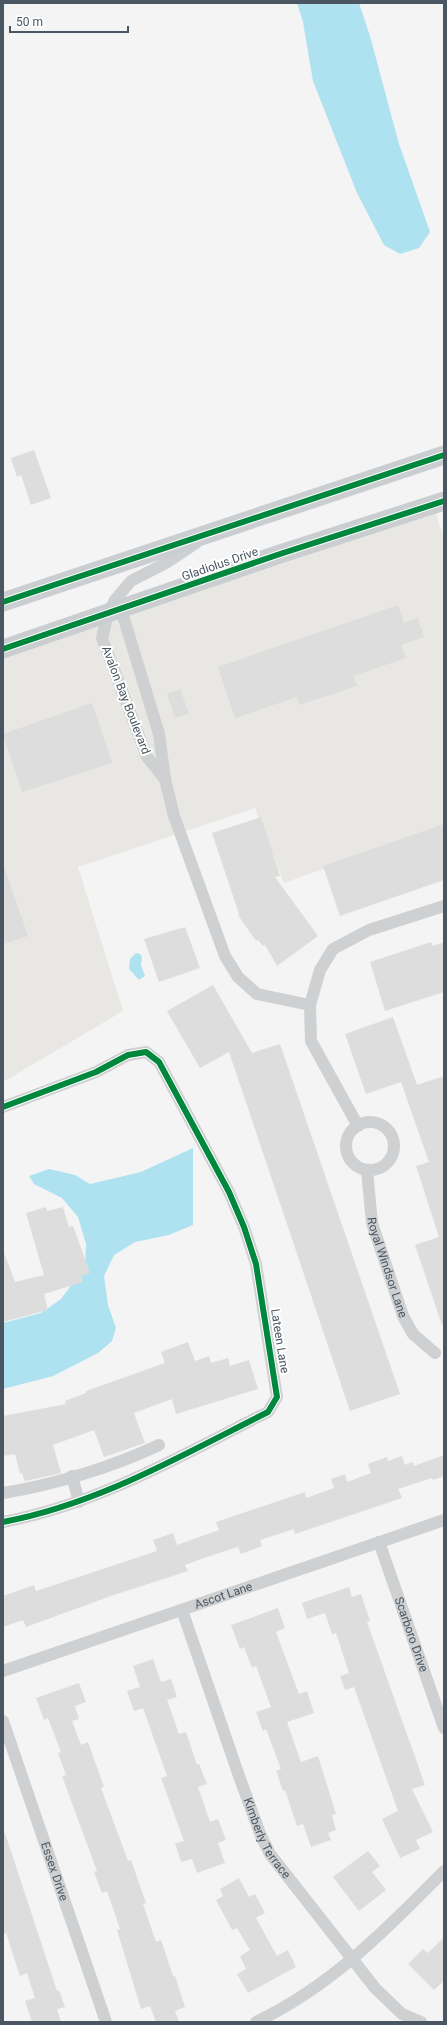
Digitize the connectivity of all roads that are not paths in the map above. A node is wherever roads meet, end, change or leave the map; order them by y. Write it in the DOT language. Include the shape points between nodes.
graph roads {
  1 [pos="444,455"];
  2 [pos="444,501"];
  3 [pos="217,529"];
  4 [pos="3,602"];
  5 [pos="114,612"];
  6 [pos="3,649"];
  7 [pos="165,779"];
  8 [pos="444,906"];
  9 [pos="310,1005"];
  10 [pos="3,1107"];
  11 [pos="358,1126"];
  12 [pos="367,1170"];
  13 [pos="435,1353"];
  14 [pos="159,1445"];
  15 [pos="72,1476"];
  16 [pos="3,1493"];
  17 [pos="79,1502"];
  18 [pos="444,1520"];
  19 [pos="3,1522"];
  20 [pos="379,1542"];
  21 [pos="182,1610"];
  22 [pos="3,1671"];
  23 [pos="3,1721"];
  24 [pos="444,1728"];
  25 [pos="444,1872"];
  26 [pos="352,1960"];
  27 [pos="106,2022"];
  28 [pos="256,2022"];
  29 [pos="421,2022"];
  1 -- 3 [label="main road"];
  2 -- 5 [label="main road, Gladiolus Drive"];
  3 -- 4 [label="main road"];
  3 -- 5 [label="street, Avalon Bay Boulevard" via="166,563 131,581 115,600"];
  5 -- 6 [label="main road, Gladiolus Drive"];
  5 -- 7 [label="street, Avalon Bay Boulevard" via="159,734"];
  5 -- 7 [label="street, Avalon Bay Boulevard" via="102,638 147,757"];
  7 -- 9 [label="street, Avalon Bay Boulevard" via="174,816 225,956 238,977 257,994"];
  8 -- 9 [label="street" via="369,930 333,949 320,970"];
  9 -- 11 [label="street" via="311,1041"];
  10 -- 17 [label="street, Lateen Lane" via="109,1066 128,1055 146,1052 159,1062 228,1192 244,1227 256,1264 277,1397 268,1412 154,1470"];
  11 -- 12 [label="street" via="347,1138 347,1151 352,1163"];
  11 -- 12 [label="street" via="365,1123 381,1125 388,1130 394,1146 388,1162 376,1169"];
  12 -- 13 [label="street, Royal Windsor Lane" via="372,1224 403,1316 414,1334"];
  14 -- 15 [label="street" via="140,1454"];
  15 -- 16 [label="street" via="39,1487"];
  15 -- 17 [label="street"];
  17 -- 19 [label="street, Lateen Lane"];
  18 -- 20 [label="street, Ascot Lane"];
  20 -- 21 [label="street, Ascot Lane"];
  20 -- 24 [label="street, Scarboro Drive"];
  21 -- 22 [label="street, Ascot Lane"];
  21 -- 26 [label="street, Kimberly Terrace" via="261,1836 270,1854"];
  23 -- 27 [label="street, Essex Drive"];
  25 -- 26 [label="street"];
  26 -- 28 [label="street" via="301,1997"];
  26 -- 29 [label="street, Kimberly Terrace" via="388,2002 402,2014"];
}
